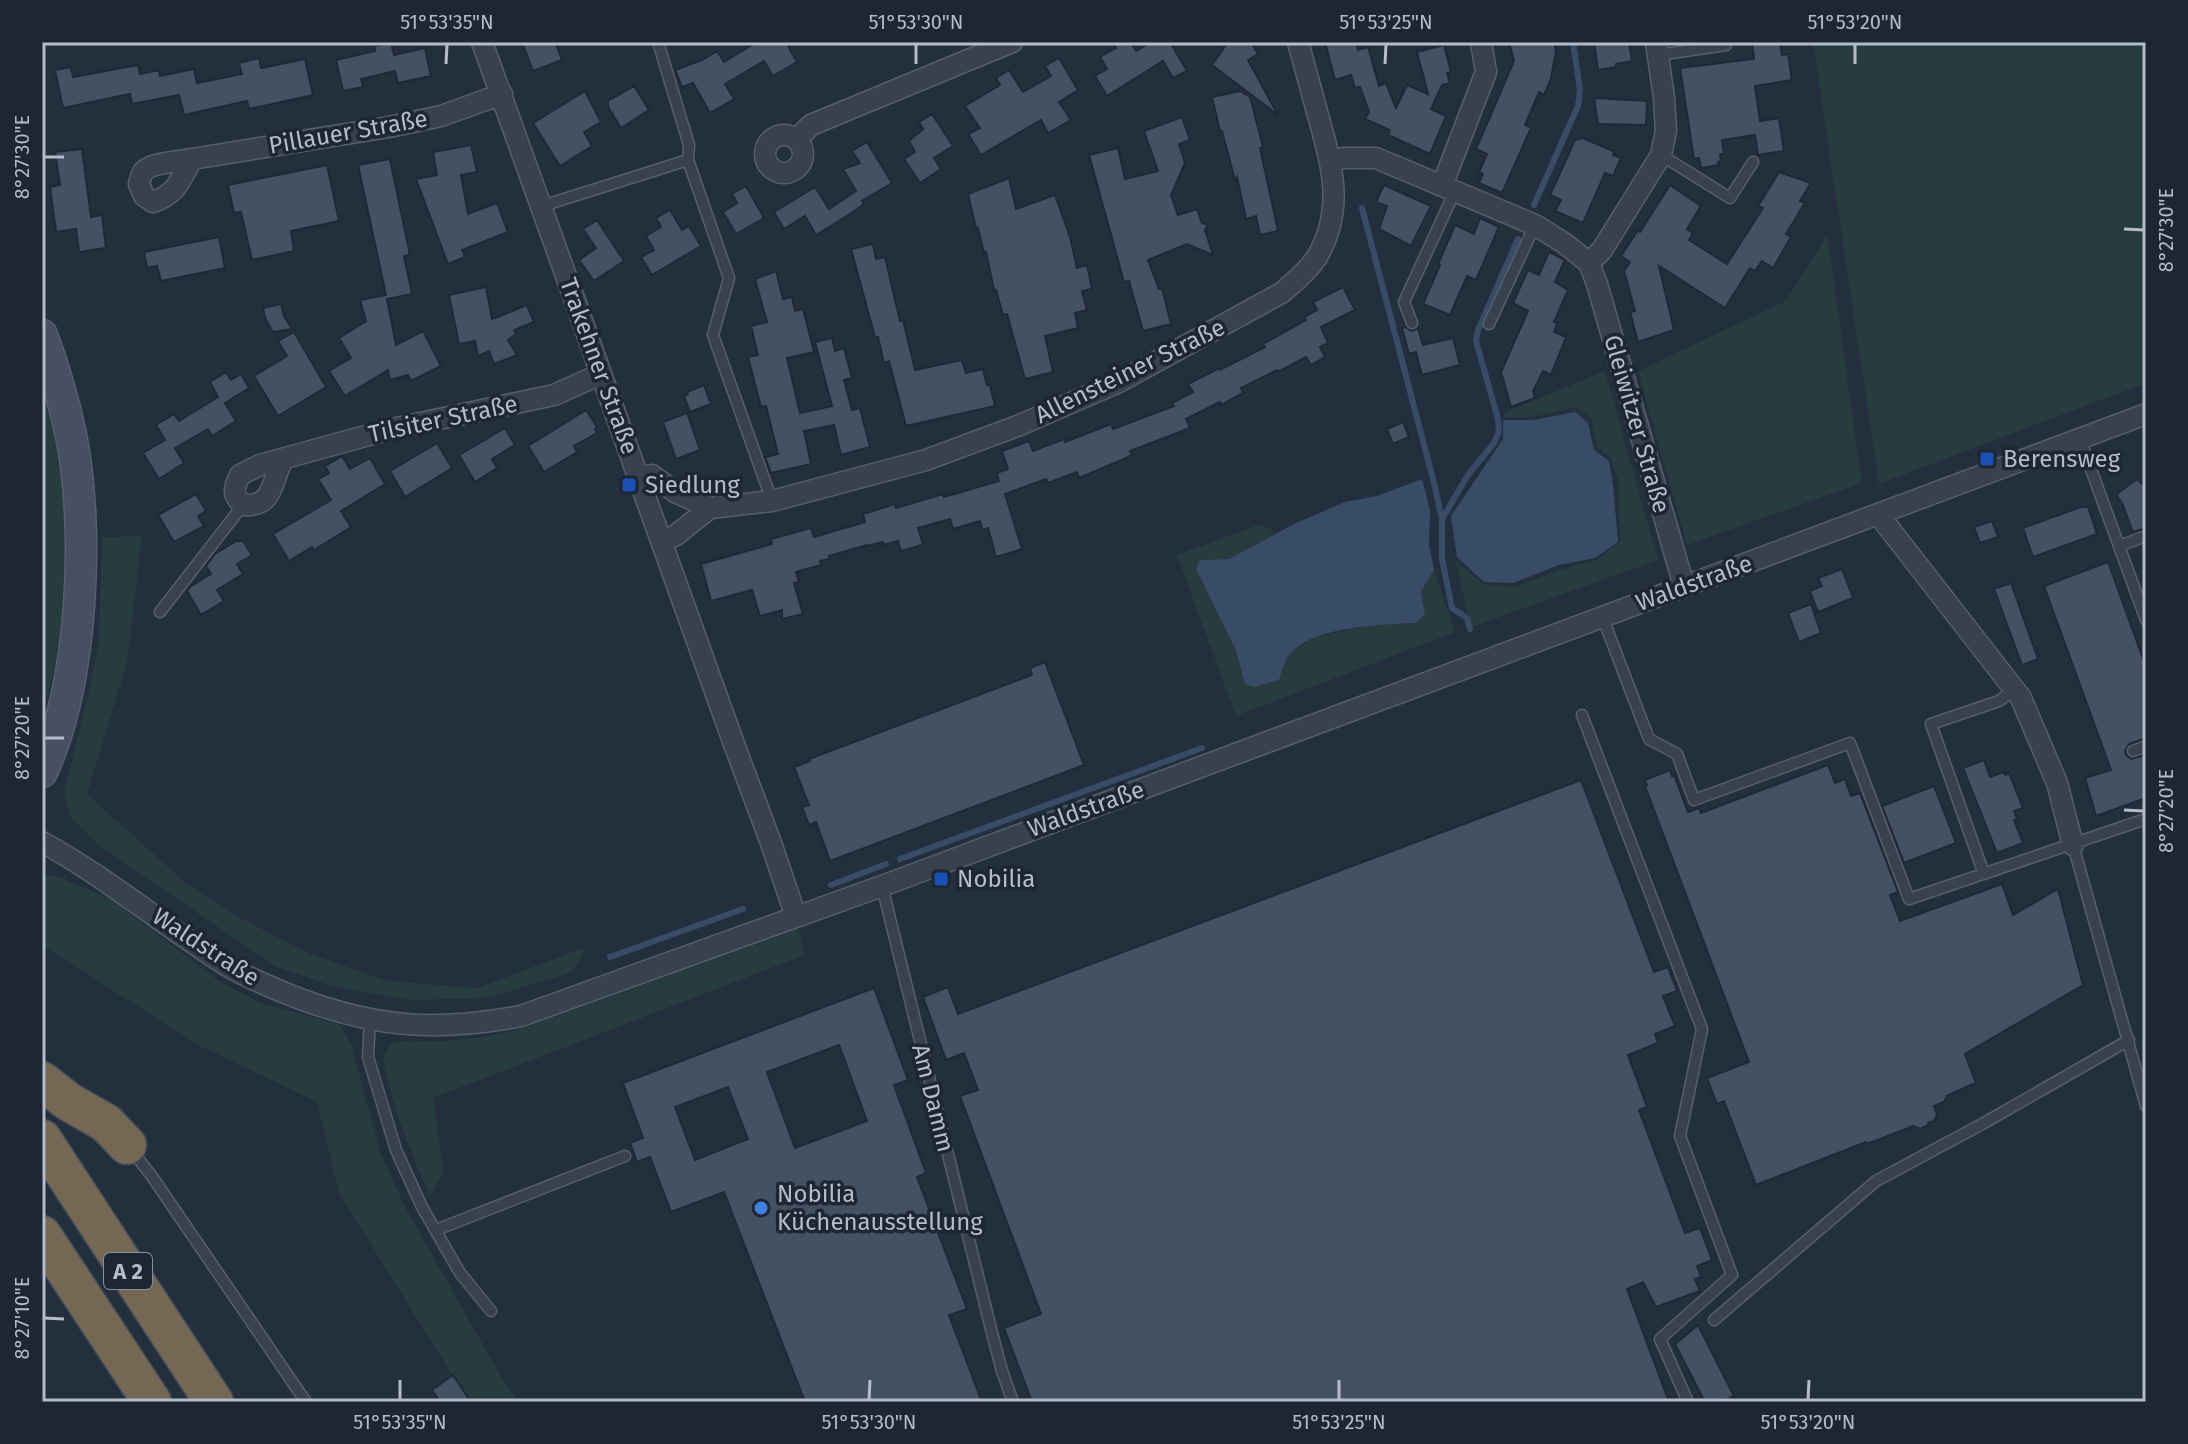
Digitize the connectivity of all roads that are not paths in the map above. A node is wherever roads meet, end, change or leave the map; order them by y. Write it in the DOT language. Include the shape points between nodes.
graph roads {
  1 [pos="482,42"];
  2 [pos="658,42"];
  3 [pos="1012,42"];
  4 [pos="1298,42"];
  5 [pos="1481,42"];
  6 [pos="1726,45"];
  7 [pos="1657,48"];
  8 [pos="502,94"];
  9 [pos="797,139"];
  10 [pos="1661,155"];
  11 [pos="192,159"];
  12 [pos="688,160"];
  13 [pos="1331,162"];
  14 [pos="1753,162"];
  15 [pos="1449,188"];
  16 [pos="542,206"];
  17 [pos="1535,225"];
  18 [pos="1589,263"];
  19 [pos="1412,323"];
  20 [pos="1489,324"];
  21 [pos="42,335"];
  22 [pos="601,374"];
  23 [pos="2146,414"];
  24 [pos="2080,439"];
  25 [pos="283,459"];
  26 [pos="639,477"];
  27 [pos="772,501"];
  28 [pos="243,505"];
  29 [pos="710,508"];
  30 [pos="1878,514"];
  31 [pos="2146,536"];
  32 [pos="662,542"];
  33 [pos="2119,546"];
  34 [pos="1684,586"];
  35 [pos="160,612"];
  36 [pos="1602,616"];
  37 [pos="2146,620"];
  38 [pos="2014,690"];
  39 [pos="1582,715"];
  40 [pos="2146,746"];
  41 [pos="2133,751"];
  42 [pos="42,772"];
  43 [pos="2146,819"];
  44 [pos="42,842"];
  45 [pos="2073,845"];
  46 [pos="1984,874"];
  47 [pos="882,886"];
  48 [pos="796,917"];
  49 [pos="370,1020"];
  50 [pos="2129,1040"];
  51 [pos="42,1081"];
  52 [pos="2146,1106"];
  53 [pos="42,1139"];
  54 [pos="127,1145"];
  55 [pos="625,1156"];
  56 [pos="436,1230"];
  57 [pos="42,1235"];
  58 [pos="491,1311"];
  59 [pos="1714,1320"];
  60 [pos="152,1402"];
  61 [pos="214,1402"];
  62 [pos="306,1402"];
  63 [pos="1013,1402"];
  64 [pos="1688,1402"];
  1 -- 8 [label="street, Trakehner Straße"];
  2 -- 12 [label="lane" via="689,145"];
  3 -- 9 [label="street" via="811,125"];
  4 -- 13 [label="street, Allensteiner Straße"];
  5 -- 15 [label="street" via="1486,72"];
  6 -- 7 [label="lane"];
  7 -- 10 [label="street" via="1666,131"];
  8 -- 11 [label="street, Pillauer Straße" via="441,116 389,127"];
  8 -- 16 [label="street, Trakehner Straße"];
  10 -- 14 [label="lane" via="1730,198"];
  10 -- 18 [label="street"];
  12 -- 16 [label="lane"];
  12 -- 27 [label="lane" via="729,278 713,335"];
  13 -- 15 [label="street" via="1376,158"];
  13 -- 27 [label="street, Allensteiner Straße" via="1335,188 1329,231 1317,257 1283,292 1119,382 1020,425 926,460"];
  15 -- 17 [label="street"];
  15 -- 19 [label="lane" via="1404,302"];
  16 -- 22 [label="street, Trakehner Straße"];
  17 -- 18 [label="street"];
  17 -- 20 [label="lane"];
  18 -- 34 [label="street, Gleiwitzer Straße"];
  21 -- 42 [label="main road" via="71,436 81,546 68,687"];
  22 -- 25 [label="street, Tilsiter Straße" via="554,395 387,430"];
  22 -- 26 [label="street, Trakehner Straße"];
  23 -- 24 [label="street, Waldstraße"];
  24 -- 30 [label="street, Waldstraße"];
  24 -- 33 [label="lane"];
  25 -- 28 [label="street" via="264,501"];
  25 -- 28 [label="street, Tilsiter Straße" via="240,475 233,489"];
  26 -- 29 [label="street" via="652,475"];
  26 -- 32 [label="street, Trakehner Straße"];
  27 -- 29 [label="street, Allensteiner Straße"];
  28 -- 35 [label="lane"];
  29 -- 32 [label="street"];
  30 -- 34 [label="street, Waldstraße"];
  30 -- 38 [label="street"];
  31 -- 33 [label="lane"];
  32 -- 48 [label="street, Trakehner Straße"];
  33 -- 37 [label="lane"];
  34 -- 36 [label="street, Waldstraße"];
  36 -- 46 [label="lane" via="1649,739 1677,754 1694,800 1850,743 1909,899"];
  36 -- 47 [label="street, Waldstraße"];
  38 -- 45 [label="street" via="2057,783"];
  38 -- 46 [label="lane" via="1999,701 1931,724"];
  39 -- 64 [label="lane" via="1702,1029 1680,1136 1732,1275 1660,1339"];
  40 -- 41 [label="lane"];
  43 -- 45 [label="lane"];
  44 -- 49 [label="street, Waldstraße" via="230,967 326,1009"];
  45 -- 46 [label="lane"];
  45 -- 50 [label="lane"];
  47 -- 48 [label="street, Waldstraße"];
  47 -- 63 [label="lane, Am Damm"];
  48 -- 49 [label="street, Waldstraße" via="521,1016 440,1027"];
  49 -- 56 [label="lane" via="368,1057 396,1150"];
  50 -- 52 [label="lane"];
  50 -- 59 [label="lane" via="1876,1181"];
  51 -- 54 [label="highway" via="106,1123"];
  53 -- 61 [label="highway, A 2"];
  54 -- 62 [label="lane"];
  55 -- 56 [label="lane"];
  56 -- 58 [label="lane" via="460,1273"];
  57 -- 60 [label="highway, A 2"];
}
